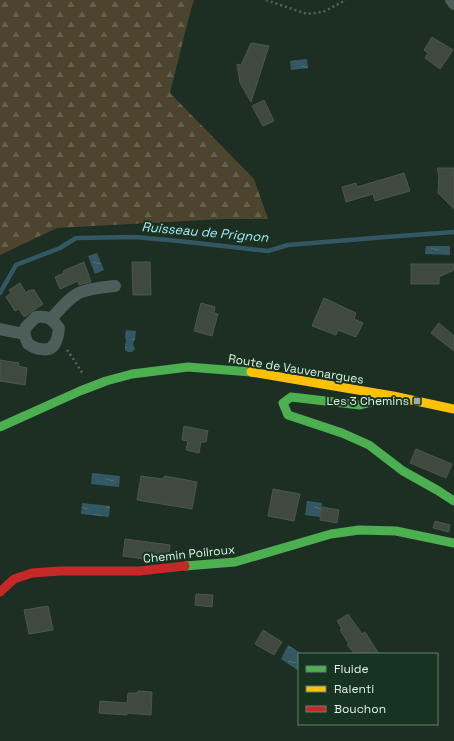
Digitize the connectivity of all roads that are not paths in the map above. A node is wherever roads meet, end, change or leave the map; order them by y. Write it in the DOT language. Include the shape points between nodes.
graph roads {
  1 [pos="451,0"];
  2 [pos="454,4"];
  3 [pos="115,286"];
  4 [pos="51,319"];
  5 [pos="0,329"];
  6 [pos="24,334"];
  7 [pos="393,396"];
  8 [pos="454,409"];
  9 [pos="0,427"];
  10 [pos="454,501"];
  11 [pos="454,543"];
  12 [pos="0,592"];
  1 -- 2 [label="street"];
  3 -- 4 [label="street" via="78,294 62,306"];
  4 -- 6 [label="street" via="36,317 26,327"];
  4 -- 6 [label="street" via="59,328 58,339 55,345 47,350 28,344"];
  5 -- 6 [label="street"];
  7 -- 8 [label="street, Route de Vauvenargues"];
  7 -- 9 [label="street, Route de Vauvenargues" via="246,371 188,367 132,374 106,381 80,390"];
  7 -- 10 [label="street" via="360,405 291,397 283,403 288,415 369,445 403,471"];
  11 -- 12 [label="street, Chemin Poilroux" via="396,531 359,530 331,534 235,562 139,571 60,571 32,574 14,579"];
}
